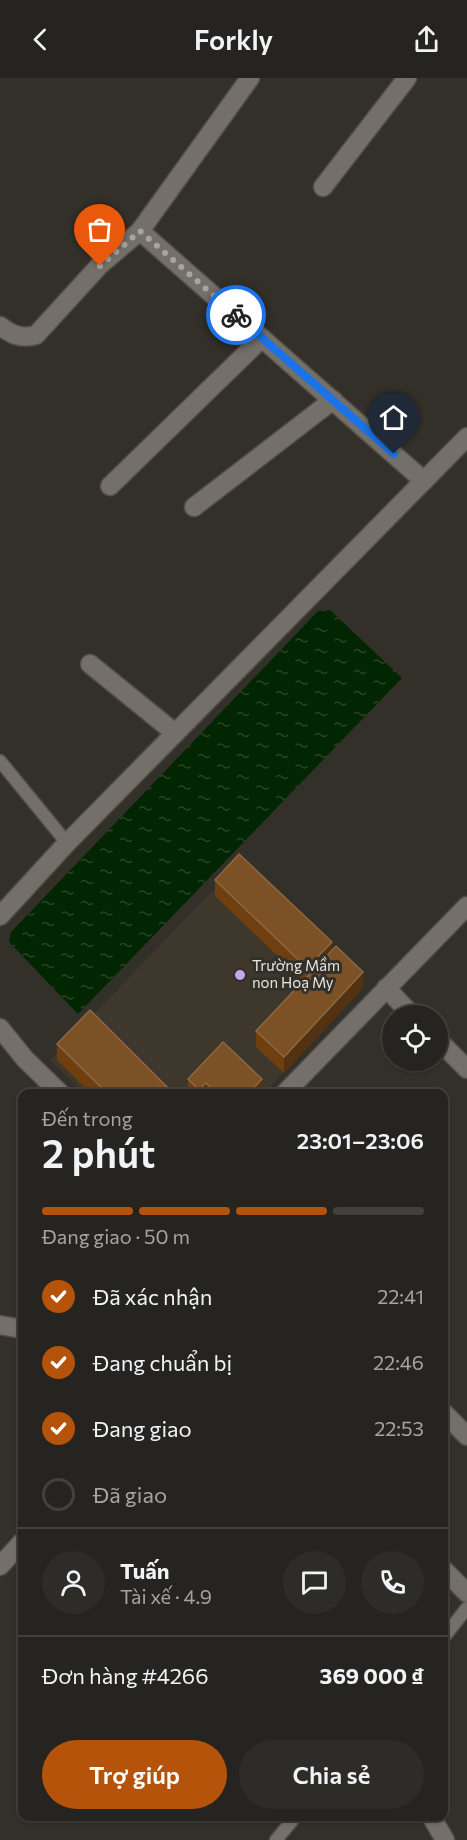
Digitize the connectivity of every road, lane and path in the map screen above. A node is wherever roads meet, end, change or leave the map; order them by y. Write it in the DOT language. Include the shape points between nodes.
graph roads {
  1 [pos="250,78"];
  2 [pos="407,78"];
  3 [pos="322,188"];
  4 [pos="140,231"];
  5 [pos="0,326"];
  6 [pos="262,338"];
  7 [pos="333,400"];
  8 [pos="466,440"];
  9 [pos="424,481"];
  10 [pos="110,486"];
  11 [pos="194,507"];
  12 [pos="90,664"];
  13 [pos="176,733"];
  14 [pos="0,761"];
  15 [pos="67,843"];
  16 [pos="467,906"];
  17 [pos="0,916"];
  18 [pos="386,988"];
  19 [pos="402,1005"];
  20 [pos="0,1028"];
  21 [pos="448,1048"];
  22 [pos="464,1061"];
  23 [pos="56,1089"];
  24 [pos="289,1089"];
  25 [pos="0,1325"];
  26 [pos="18,1328"];
  27 [pos="448,1417"];
  28 [pos="467,1436"];
  29 [pos="18,1546"];
  30 [pos="0,1566"];
  31 [pos="448,1574"];
  32 [pos="467,1593"];
  33 [pos="467,1608"];
  34 [pos="448,1632"];
  35 [pos="292,1821"];
  36 [pos="434,1821"];
  37 [pos="276,1840"];
  38 [pos="445,1840"];
  1 -- 4 [label="street"];
  2 -- 3 [label="street"];
  4 -- 5 [label="street" via="100,266 36,335 20,337"];
  4 -- 6 [label="street"];
  6 -- 7 [label="street"];
  6 -- 10 [label="street"];
  7 -- 9 [label="street"];
  7 -- 11 [label="street"];
  8 -- 9 [label="street"];
  9 -- 13 [label="street"];
  12 -- 13 [label="street"];
  13 -- 15 [label="street"];
  14 -- 15 [label="lane"];
  15 -- 17 [label="street"];
  16 -- 18 [label="street"];
  18 -- 19 [label="street"];
  18 -- 24 [label="street"];
  20 -- 23 [label="street"];
  21 -- 22 [label="street"];
  25 -- 26 [label="street"];
  27 -- 28 [label="street"];
  29 -- 30 [label="street"];
  31 -- 32 [label="street"];
  33 -- 34 [label="lane"];
  35 -- 37 [label="lane"];
  36 -- 38 [label="street"];
}
